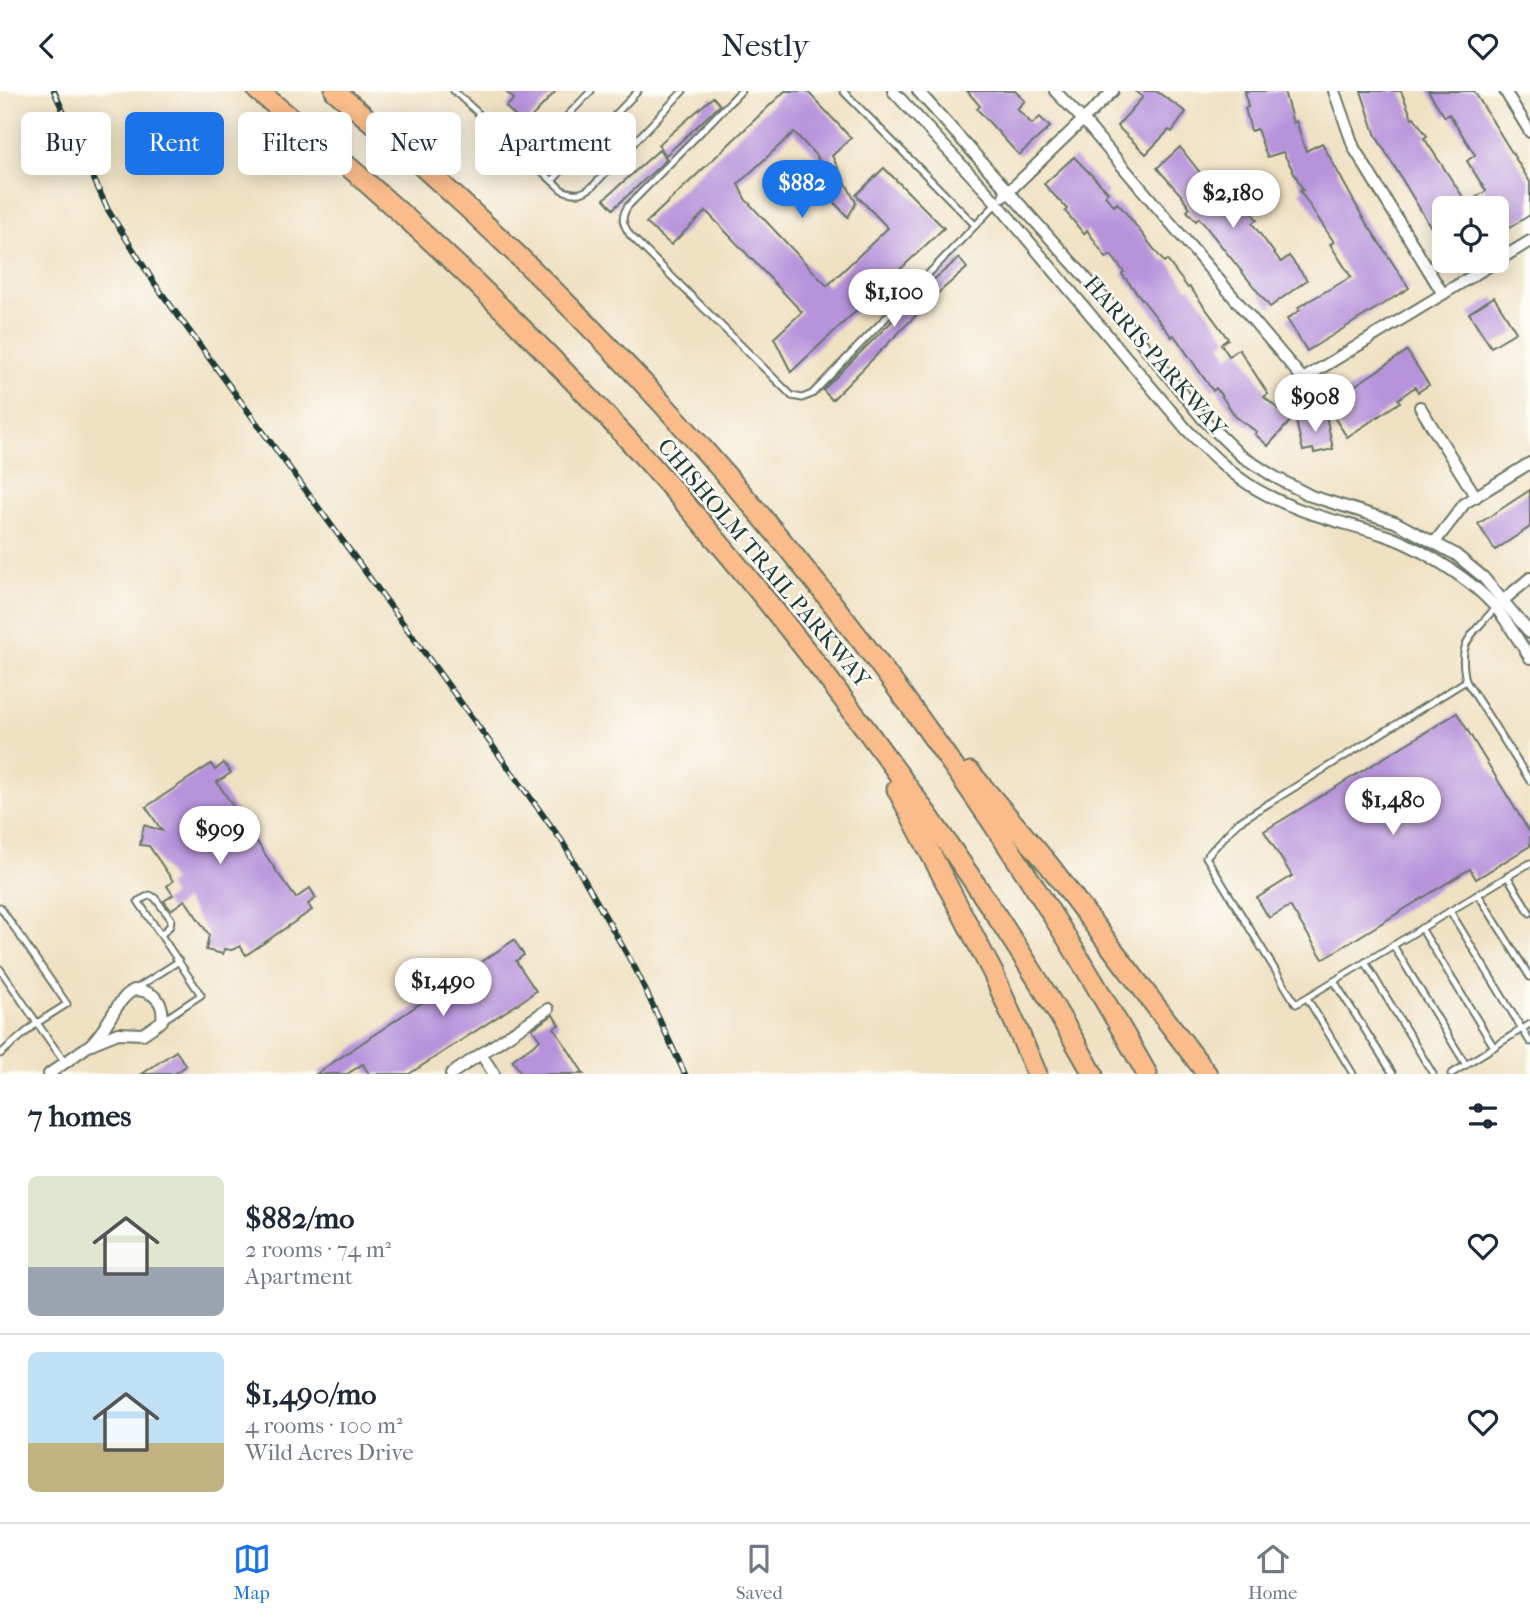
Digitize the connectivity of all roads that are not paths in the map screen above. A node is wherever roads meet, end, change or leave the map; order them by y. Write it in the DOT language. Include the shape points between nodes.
graph roads {
  1 [pos="258,91"];
  2 [pos="335,91"];
  3 [pos="454,91"];
  4 [pos="592,91"];
  5 [pos="638,91"];
  6 [pos="683,91"];
  7 [pos="741,91"];
  8 [pos="843,91"];
  9 [pos="893,91"];
  10 [pos="918,91"];
  11 [pos="1055,91"];
  12 [pos="1113,91"];
  13 [pos="1334,91"];
  14 [pos="1505,91"];
  15 [pos="477,112"];
  16 [pos="572,112"];
  17 [pos="1084,121"];
  18 [pos="1530,132"];
  19 [pos="545,175"];
  20 [pos="552,181"];
  21 [pos="1009,192"];
  22 [pos="997,202"];
  23 [pos="975,225"];
  24 [pos="1530,241"];
  25 [pos="1443,294"];
  26 [pos="1420,407"];
  27 [pos="1530,463"];
  28 [pos="1476,497"];
  29 [pos="1435,542"];
  30 [pos="1530,578"];
  31 [pos="1500,604"];
  32 [pos="1530,633"];
  33 [pos="1530,658"];
  34 [pos="1466,681"];
  35 [pos="900,689"];
  36 [pos="857,714"];
  37 [pos="1530,781"];
  38 [pos="1530,863"];
  39 [pos="1507,877"];
  40 [pos="1478,894"];
  41 [pos="0,907"];
  42 [pos="1450,911"];
  43 [pos="1530,913"];
  44 [pos="1421,928"];
  45 [pos="161,935"];
  46 [pos="1393,945"];
  47 [pos="179,961"];
  48 [pos="1365,962"];
  49 [pos="0,969"];
  50 [pos="1530,977"];
  51 [pos="1334,981"];
  52 [pos="134,990"];
  53 [pos="1307,998"];
  54 [pos="548,1009"];
  55 [pos="162,1021"];
  56 [pos="37,1023"];
  57 [pos="1530,1024"];
  58 [pos="1522,1030"];
  59 [pos="1530,1042"];
  60 [pos="91,1044"];
  61 [pos="1494,1047"];
  62 [pos="0,1054"];
  63 [pos="481,1054"];
  64 [pos="64,1061"];
  65 [pos="1466,1065"];
  66 [pos="49,1074"];
  67 [pos="451,1074"];
  68 [pos="494,1074"];
  69 [pos="1037,1074"];
  70 [pos="1093,1074"];
  71 [pos="1147,1074"];
  72 [pos="1208,1074"];
  73 [pos="1353,1074"];
  74 [pos="1393,1074"];
  75 [pos="1433,1074"];
  76 [pos="1451,1074"];
  1 -- 36 [label="highway, CHISHOLM TRAIL PARKWAY" via="405,217 595,404 715,535"];
  2 -- 35 [label="highway, CHISHOLM TRAIL PARKWAY" via="515,251 648,386 813,576"];
  3 -- 15 [label="lane"];
  4 -- 16 [label="lane"];
  5 -- 20 [label="lane"];
  6 -- 20 [label="lane" via="584,193 573,195"];
  7 -- 23 [label="lane" via="628,206 622,223 792,396 811,394"];
  8 -- 23 [label="lane"];
  9 -- 22 [label="street, HARRIS PARKWAY"];
  10 -- 21 [label="street, HARRIS PARKWAY"];
  11 -- 17 [label="street"];
  12 -- 17 [label="street"];
  13 -- 25 [label="street" via="1354,148"];
  14 -- 18 [label="street"];
  17 -- 21 [label="street"];
  17 -- 25 [label="street" via="1303,379"];
  19 -- 20 [label="lane"];
  21 -- 22 [label="street"];
  21 -- 29 [label="street, HARRIS PARKWAY" via="1119,315 1203,419 1241,455 1311,496 1395,522"];
  22 -- 23 [label="lane"];
  22 -- 31 [label="street, HARRIS PARKWAY" via="1187,431 1217,460 1255,489 1288,505 1416,549"];
  24 -- 25 [label="street"];
  26 -- 28 [label="street"];
  27 -- 28 [label="street"];
  28 -- 29 [label="street" via="1458,510"];
  29 -- 31 [label="street, HARRIS PARKWAY" via="1483,577"];
  30 -- 31 [label="street"];
  31 -- 32 [label="street, HARRIS PARKWAY"];
  31 -- 33 [label="street, HARRIS PARKWAY"];
  31 -- 34 [label="lane" via="1463,646"];
  34 -- 37 [label="lane"];
  34 -- 53 [label="lane" via="1237,823 1206,856 1296,1004"];
  35 -- 71 [label="highway, CHISHOLM TRAIL PARKWAY" via="1056,922"];
  35 -- 72 [label="highway" via="1049,865"];
  36 -- 69 [label="highway" via="993,973"];
  36 -- 70 [label="highway, CHISHOLM TRAIL PARKWAY" via="984,894"];
  38 -- 39 [label="lane"];
  39 -- 40 [label="lane"];
  39 -- 43 [label="lane"];
  40 -- 42 [label="lane"];
  40 -- 50 [label="lane"];
  41 -- 56 [label="lane" via="67,1004"];
  42 -- 44 [label="lane"];
  42 -- 58 [label="lane"];
  44 -- 46 [label="lane"];
  44 -- 61 [label="lane"];
  45 -- 45 [label="lane" via="171,919 155,898 147,896 138,901"];
  45 -- 47 [label="lane"];
  46 -- 48 [label="lane"];
  46 -- 65 [label="lane"];
  47 -- 52 [label="lane"];
  47 -- 55 [label="lane" via="201,995"];
  48 -- 51 [label="lane"];
  48 -- 75 [label="lane"];
  49 -- 56 [label="lane"];
  51 -- 53 [label="lane"];
  51 -- 74 [label="lane"];
  52 -- 55 [label="street" via="156,997"];
  52 -- 60 [label="street" via="121,999 109,1025"];
  53 -- 73 [label="lane"];
  54 -- 63 [label="street"];
  55 -- 60 [label="street" via="143,1034 118,1033"];
  56 -- 62 [label="lane"];
  56 -- 64 [label="lane"];
  57 -- 58 [label="lane"];
  58 -- 59 [label="lane"];
  58 -- 61 [label="lane"];
  60 -- 64 [label="street"];
  61 -- 65 [label="lane"];
  63 -- 67 [label="street"];
  63 -- 68 [label="street"];
  64 -- 66 [label="street"];
  65 -- 76 [label="lane"];
}
